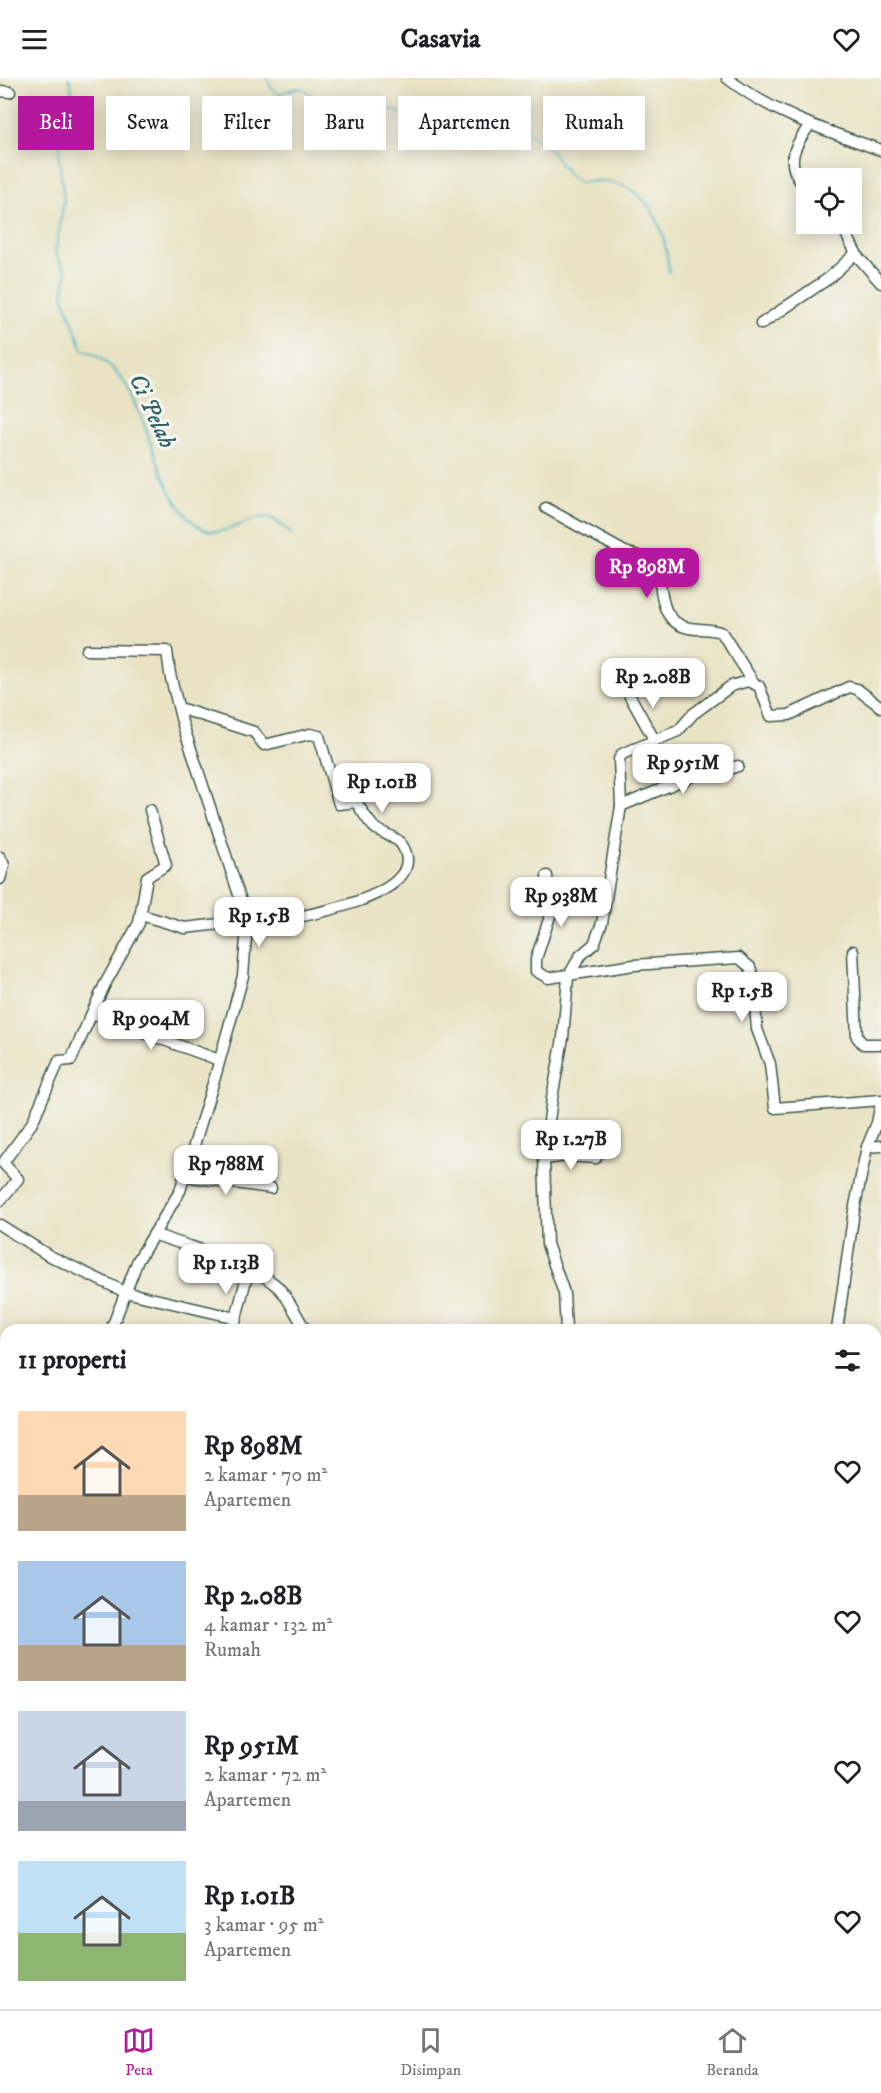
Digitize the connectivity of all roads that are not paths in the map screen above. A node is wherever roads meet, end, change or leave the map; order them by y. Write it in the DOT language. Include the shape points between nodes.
graph roads {
  1 [pos="727,78"];
  2 [pos="810,125"];
  3 [pos="881,150"];
  4 [pos="796,176"];
  5 [pos="846,234"];
  6 [pos="856,253"];
  7 [pos="881,283"];
  8 [pos="761,324"];
  9 [pos="546,508"];
  10 [pos="87,650"];
  11 [pos="754,683"];
  12 [pos="627,691"];
  13 [pos="881,707"];
  14 [pos="180,708"];
  15 [pos="654,741"];
  16 [pos="738,766"];
  17 [pos="621,806"];
  18 [pos="150,810"];
  19 [pos="0,857"];
  20 [pos="548,876"];
  21 [pos="0,879"];
  22 [pos="141,915"];
  23 [pos="246,923"];
  24 [pos="853,951"];
  25 [pos="568,976"];
  26 [pos="92,1014"];
  27 [pos="881,1044"];
  28 [pos="219,1060"];
  29 [pos="881,1101"];
  30 [pos="881,1146"];
  31 [pos="867,1148"];
  32 [pos="596,1158"];
  33 [pos="544,1160"];
  34 [pos="184,1176"];
  35 [pos="272,1188"];
  36 [pos="0,1201"];
  37 [pos="0,1226"];
  38 [pos="154,1234"];
  39 [pos="249,1268"];
  40 [pos="125,1292"];
  41 [pos="236,1318"];
  42 [pos="113,1324"];
  43 [pos="234,1324"];
  44 [pos="302,1324"];
  45 [pos="566,1324"];
  46 [pos="838,1324"];
  1 -- 2 [label="street" via="748,94"];
  2 -- 3 [label="street"];
  2 -- 4 [label="street" via="798,140 792,166"];
  5 -- 6 [label="street"];
  6 -- 7 [label="street"];
  6 -- 8 [label="street" via="829,278"];
  9 -- 11 [label="street" via="625,552 653,561 667,614 684,627 722,633"];
  10 -- 14 [label="street" via="166,650"];
  11 -- 13 [label="street" via="771,716 789,715 849,687 857,688"];
  11 -- 15 [label="street" via="731,686 693,714 678,731"];
  12 -- 15 [label="street"];
  14 -- 23 [label="street"];
  14 -- 23 [label="street" via="254,732 264,745 310,734 319,736 339,804 356,802 375,827 403,848 403,872 372,897 302,916"];
  15 -- 17 [label="street" via="622,754 619,759"];
  16 -- 17 [label="street" via="702,772"];
  17 -- 25 [label="street" via="600,932"];
  18 -- 22 [label="street" via="166,865 147,877"];
  19 -- 21 [label="street" via="4,865"];
  20 -- 25 [label="street" via="551,913 536,970 548,978"];
  22 -- 23 [label="street" via="185,928"];
  22 -- 26 [label="street"];
  23 -- 28 [label="street" via="243,976"];
  24 -- 27 [label="street" via="857,1036 863,1044"];
  25 -- 29 [label="street" via="634,965 739,958 752,973 757,1029 770,1064 775,1108"];
  25 -- 33 [label="street" via="563,1038"];
  26 -- 28 [label="street"];
  26 -- 36 [label="street" via="71,1060 59,1061 32,1123 3,1163 18,1179"];
  28 -- 34 [label="street"];
  29 -- 31 [label="street"];
  30 -- 31 [label="street"];
  31 -- 46 [label="street"];
  32 -- 33 [label="street" via="567,1156"];
  33 -- 45 [label="street" via="547,1244 564,1293"];
  34 -- 35 [label="street"];
  34 -- 38 [label="street" via="177,1197"];
  37 -- 40 [label="street" via="48,1255"];
  38 -- 39 [label="street"];
  38 -- 40 [label="street"];
  39 -- 41 [label="street"];
  39 -- 44 [label="street" via="280,1289"];
  40 -- 41 [label="street"];
  40 -- 42 [label="street"];
  41 -- 43 [label="street"];
}
